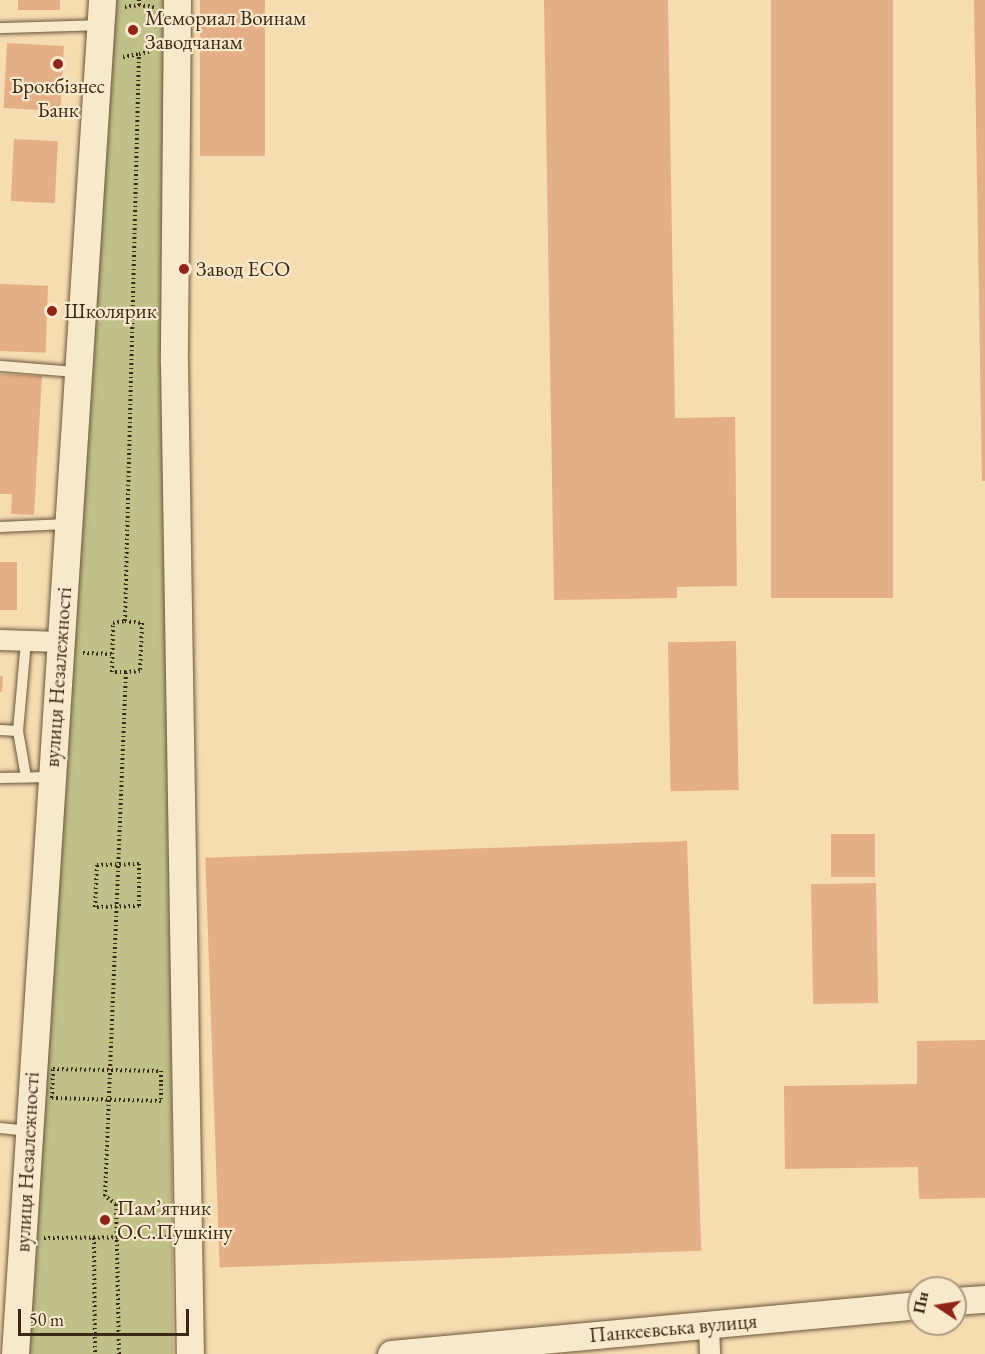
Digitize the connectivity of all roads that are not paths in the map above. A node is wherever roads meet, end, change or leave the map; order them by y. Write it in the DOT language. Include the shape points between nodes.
graph roads {
  1 [pos="168,4"];
  2 [pos="101,12"];
  3 [pos="0,28"];
  4 [pos="0,366"];
  5 [pos="77,372"];
  6 [pos="68,524"];
  7 [pos="0,527"];
  8 [pos="0,640"];
  9 [pos="26,642"];
  10 [pos="60,642"];
  11 [pos="0,730"];
  12 [pos="18,730"];
  13 [pos="39,777"];
  14 [pos="0,778"];
  15 [pos="0,1128"];
  16 [pos="29,1131"];
  17 [pos="985,1299"];
  18 [pos="967,1300"];
  19 [pos="907,1306"];
  20 [pos="709,1324"];
  21 [pos="15,1354"];
  22 [pos="190,1354"];
  23 [pos="391,1354"];
  24 [pos="710,1354"];
  1 -- 22 [label="street"];
  2 -- 3 [label="lane"];
  2 -- 5 [label="street, вулиця Незалежності"];
  4 -- 5 [label="lane"];
  5 -- 6 [label="street, вулиця Незалежності"];
  6 -- 7 [label="lane"];
  6 -- 10 [label="street, вулиця Незалежності"];
  8 -- 9 [label="street"];
  9 -- 10 [label="street"];
  9 -- 12 [label="lane"];
  10 -- 13 [label="street, вулиця Незалежності"];
  11 -- 12 [label="lane"];
  12 -- 13 [label="lane"];
  13 -- 14 [label="lane"];
  13 -- 16 [label="street, вулиця Незалежності"];
  15 -- 16 [label="lane"];
  16 -- 21 [label="street, вулиця Незалежності"];
  17 -- 18 [label="street"];
  19 -- 20 [label="street, Панкеєвська вулиця"];
  20 -- 23 [label="street, Панкеєвська вулиця"];
  20 -- 24 [label="street"];
}
